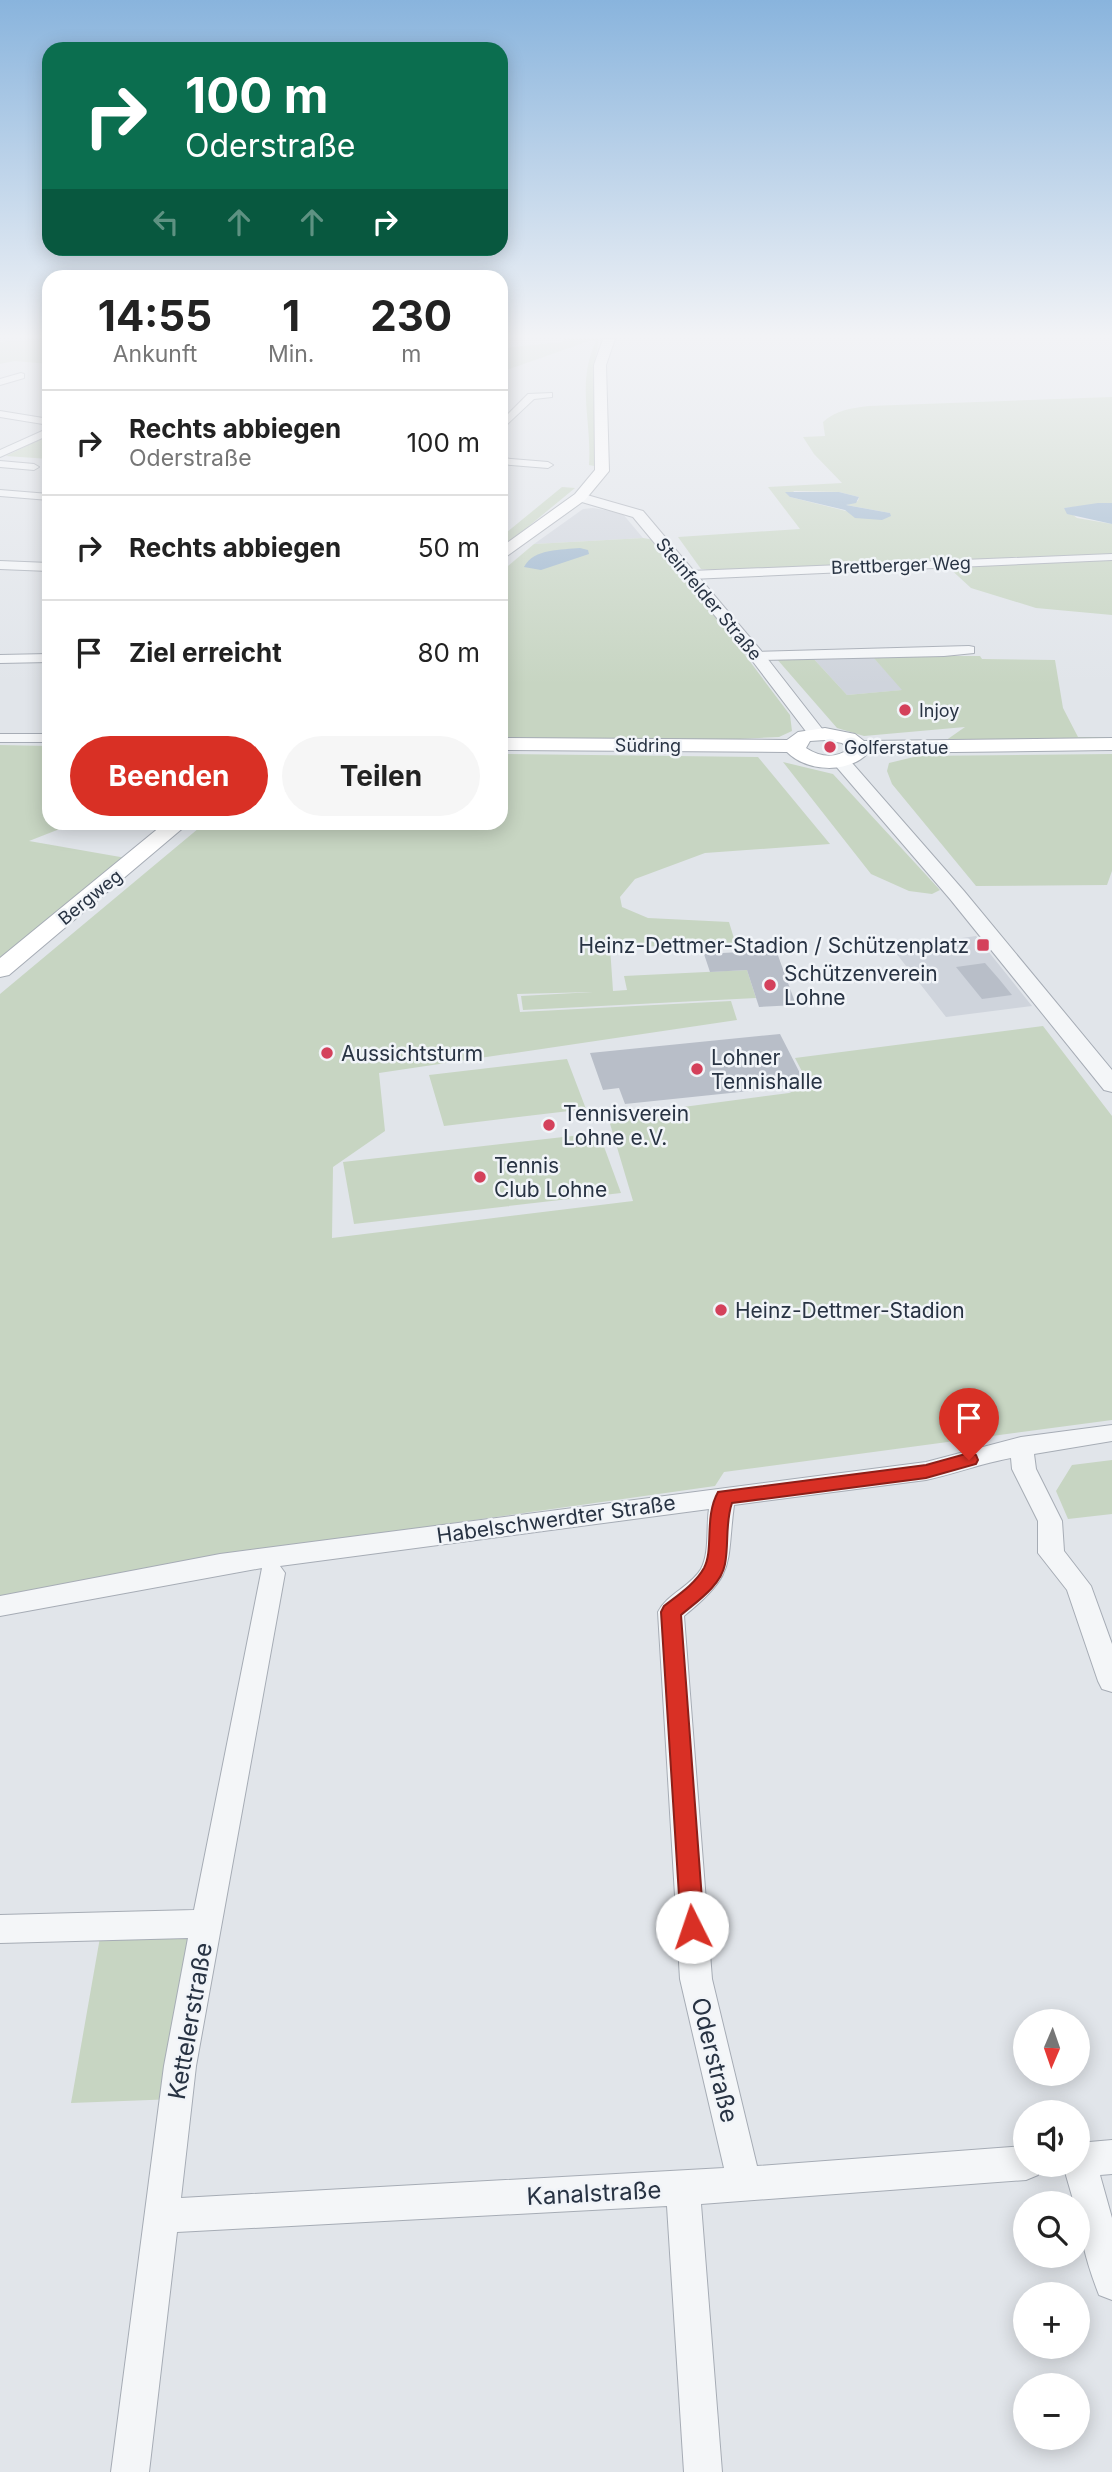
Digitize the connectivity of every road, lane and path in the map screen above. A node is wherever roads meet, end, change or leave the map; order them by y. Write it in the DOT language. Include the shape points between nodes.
graph roads {
  1 [pos="602,454"];
  2 [pos="508,462"];
  3 [pos="0,464"];
  4 [pos="548,465"];
  5 [pos="34,467"];
  6 [pos="0,492"];
  7 [pos="42,496"];
  8 [pos="580,497"];
  9 [pos="508,550"];
  10 [pos="1112,557"];
  11 [pos="0,565"];
  12 [pos="42,567"];
  13 [pos="691,575"];
  14 [pos="969,650"];
  15 [pos="757,656"];
  16 [pos="42,658"];
  17 [pos="0,659"];
  18 [pos="817,734"];
  19 [pos="42,736"];
  20 [pos="0,738"];
  21 [pos="508,744"];
  22 [pos="1112,744"];
  23 [pos="795,746"];
  24 [pos="859,747"];
  25 [pos="840,761"];
  26 [pos="170,830"];
  27 [pos="0,970"];
  28 [pos="1112,1085"];
  29 [pos="1112,1433"];
  30 [pos="1021,1446"];
  31 [pos="724,1497"];
  32 [pos="272,1573"];
  33 [pos="0,1606"];
  34 [pos="1112,1681"];
  35 [pos="208,1924"];
  36 [pos="0,1929"];
  37 [pos="1090,2159"];
  38 [pos="1013,2164"];
  39 [pos="744,2182"];
  40 [pos="683,2188"];
  41 [pos="162,2217"];
  42 [pos="1112,2282"];
  43 [pos="130,2472"];
  44 [pos="703,2472"];
  1 -- 8 [label="main road" via="602,471"];
  2 -- 4 [label="street"];
  3 -- 5 [label="street"];
  6 -- 7 [label="street"];
  8 -- 9 [label="main road"];
  8 -- 13 [label="street, Steinfelder Straße" via="638,514"];
  10 -- 13 [label="street, Brettberger Weg"];
  11 -- 12 [label="street"];
  13 -- 15 [label="street, Steinfelder Straße"];
  14 -- 15 [label="street"];
  15 -- 18 [label="street, Steinfelder Straße"];
  16 -- 17 [label="street"];
  18 -- 23 [label="main road" via="800,738"];
  18 -- 24 [label="main road" via="840,735"];
  19 -- 20 [label="street"];
  21 -- 23 [label="main road, Südring"];
  22 -- 24 [label="main road"];
  23 -- 25 [label="main road" via="809,758"];
  24 -- 25 [label="main road" via="857,754"];
  25 -- 28 [label="street"];
  26 -- 27 [label="main road, Bergweg"];
  29 -- 30 [label="street, Habelschwerdter Straße"];
  30 -- 31 [label="street, Habelschwerdter Straße" via="926,1471"];
  30 -- 34 [label="street" via="1024,1469 1049,1521 1051,1553 1078,1586"];
  31 -- 33 [label="street, Habelschwerdter Straße" via="220,1564"];
  31 -- 39 [label="street, Oderstraße" via="715,1567 702,1586 671,1612 696,1979"];
  32 -- 35 [label="street, Kettelerstraße"];
  35 -- 36 [label="street"];
  35 -- 41 [label="street, Kettelerstraße" via="180,2066"];
  37 -- 42 [label="street"];
  38 -- 39 [label="street, Kanalstraße"];
  39 -- 40 [label="street, Kanalstraße"];
  40 -- 41 [label="street, Kanalstraße"];
  40 -- 44 [label="street"];
  41 -- 43 [label="street, Kettelerstraße"];
}
